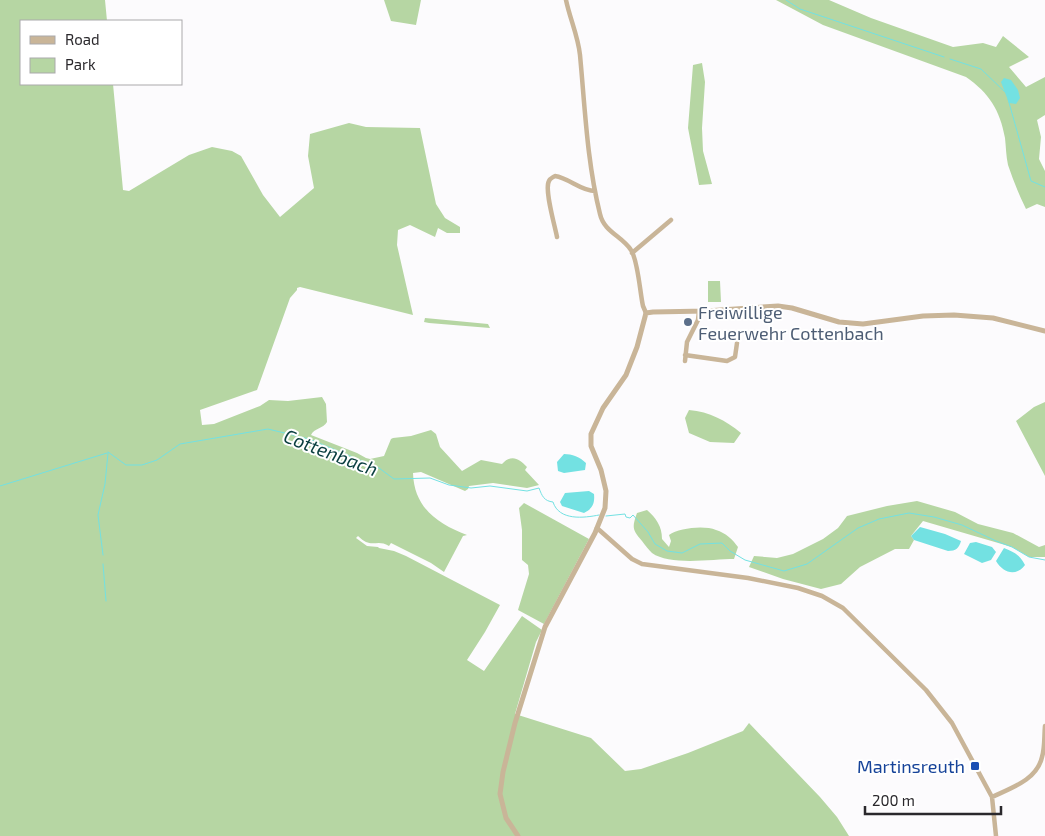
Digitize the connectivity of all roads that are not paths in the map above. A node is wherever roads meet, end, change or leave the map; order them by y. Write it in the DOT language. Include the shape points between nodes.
graph roads {
  1 [pos="566,0"];
  2 [pos="595,191"];
  3 [pos="672,220"];
  4 [pos="557,237"];
  5 [pos="632,253"];
  6 [pos="699,312"];
  7 [pos="646,313"];
  8 [pos="1045,331"];
  9 [pos="737,343"];
  10 [pos="598,528"];
  11 [pos="1045,726"];
  12 [pos="992,798"];
  13 [pos="518,836"];
  14 [pos="996,836"];
  1 -- 2 [label="street" via="580,55"];
  2 -- 4 [label="street" via="560,177 550,180 550,206"];
  2 -- 5 [label="street" via="603,223"];
  3 -- 5 [label="street"];
  5 -- 7 [label="street"];
  6 -- 7 [label="street"];
  6 -- 8 [label="street" via="778,306 839,322 863,324 923,316 962,315 993,318"];
  6 -- 9 [label="street" via="687,342 685,358 727,361 735,357"];
  7 -- 10 [label="street" via="626,375 603,408 591,434 591,446 607,496"];
  10 -- 12 [label="street" via="642,564 748,578 798,588 834,602 852,615 926,690 952,722"];
  10 -- 13 [label="street" via="545,627 515,723 500,794 506,818"];
  11 -- 12 [label="street" via="1038,768 1028,779"];
  12 -- 14 [label="street"];
}
